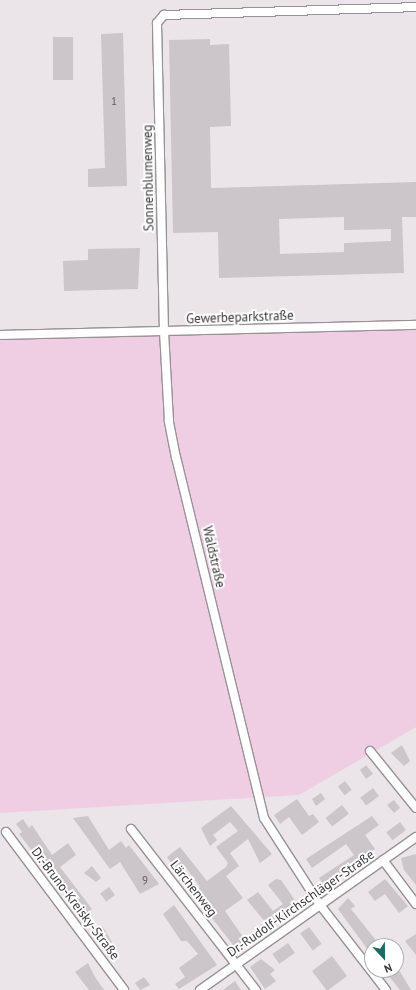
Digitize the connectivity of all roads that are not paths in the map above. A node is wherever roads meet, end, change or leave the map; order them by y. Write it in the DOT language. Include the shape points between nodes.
graph roads {
  1 [pos="416,7"];
  2 [pos="416,325"];
  3 [pos="164,332"];
  4 [pos="0,335"];
  5 [pos="370,751"];
  6 [pos="416,808"];
  7 [pos="131,829"];
  8 [pos="6,832"];
  9 [pos="416,837"];
  10 [pos="383,860"];
  11 [pos="416,904"];
  12 [pos="320,905"];
  13 [pos="237,964"];
  14 [pos="124,990"];
  15 [pos="200,990"];
  16 [pos="256,990"];
  17 [pos="386,990"];
  1 -- 3 [label="street, Sonnenblumenweg" via="164,15 157,23"];
  2 -- 3 [label="street, Gewerbeparkstraße"];
  3 -- 4 [label="street, Gewerbeparkstraße"];
  3 -- 12 [label="street, Waldstraße" via="169,421 254,786 270,831"];
  5 -- 6 [label="street"];
  7 -- 13 [label="street, Lärchenweg"];
  8 -- 14 [label="street, Dr.-Bruno-Kreisky-Straße"];
  9 -- 10 [label="street, Dr.-Rudolf-Kirchschläger-Straße"];
  10 -- 11 [label="street"];
  10 -- 12 [label="street, Dr.-Rudolf-Kirchschläger-Straße"];
  12 -- 13 [label="street, Dr.-Rudolf-Kirchschläger-Straße"];
  12 -- 17 [label="street, Waldstraße"];
  13 -- 15 [label="street, Dr.-Rudolf-Kirchschläger-Straße"];
  13 -- 16 [label="street, Lärchenweg"];
}
